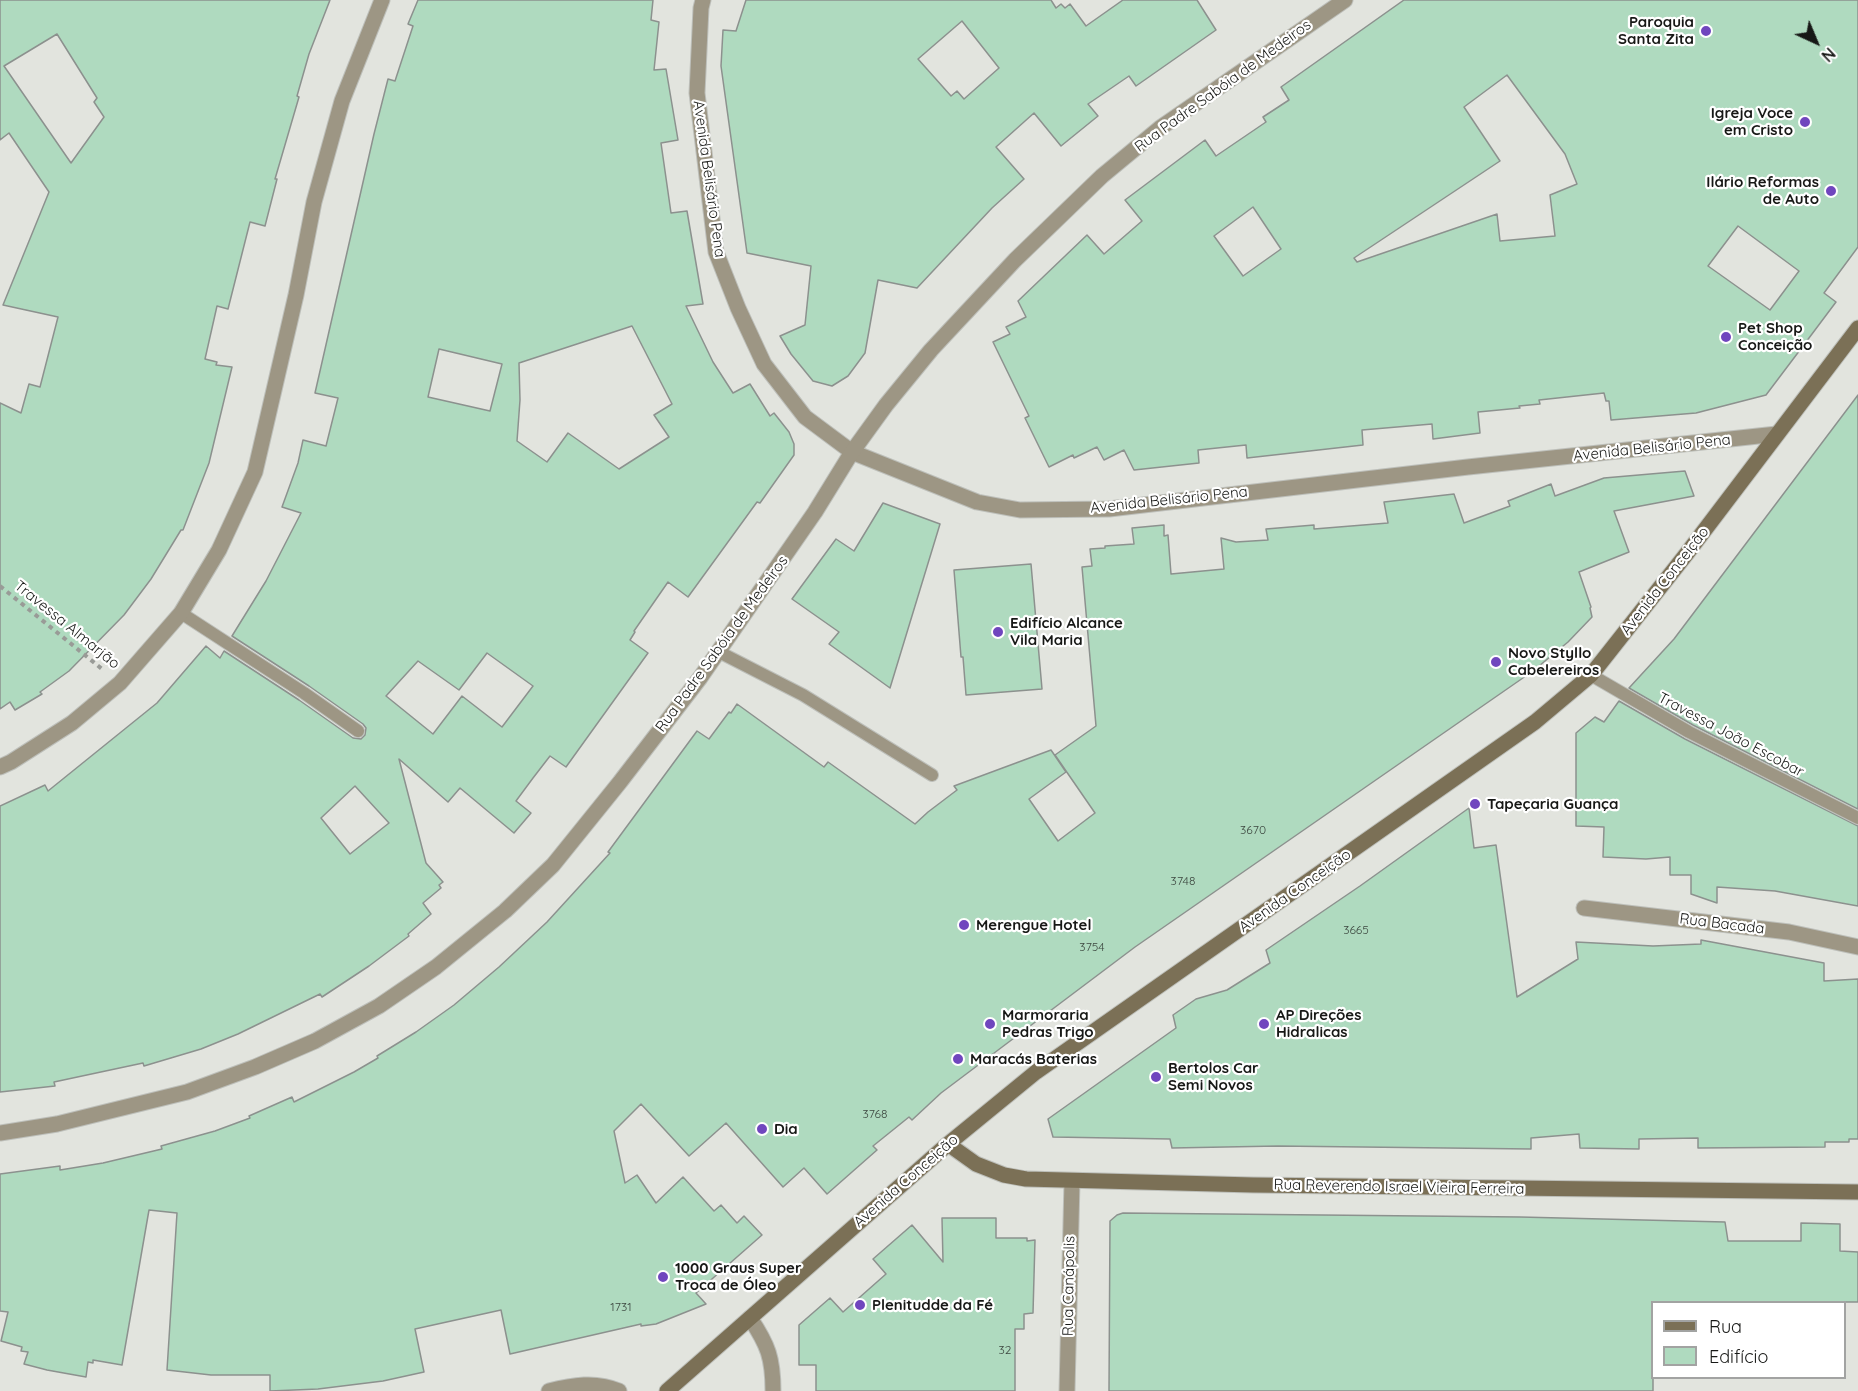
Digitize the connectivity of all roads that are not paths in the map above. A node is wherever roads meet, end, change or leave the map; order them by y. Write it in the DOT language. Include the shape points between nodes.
graph roads {
  1 [pos="382,0"];
  2 [pos="703,0"];
  3 [pos="1345,0"];
  4 [pos="1858,328"];
  5 [pos="1777,434"];
  6 [pos="852,452"];
  7 [pos="181,613"];
  8 [pos="719,652"];
  9 [pos="1591,675"];
  10 [pos="358,731"];
  11 [pos="0,767"];
  12 [pos="932,776"];
  13 [pos="1858,818"];
  14 [pos="1584,908"];
  15 [pos="1858,947"];
  16 [pos="0,1133"];
  17 [pos="948,1144"];
  18 [pos="1072,1181"];
  19 [pos="1858,1192"];
  20 [pos="750,1318"];
  21 [pos="549,1391"];
  22 [pos="619,1391"];
  23 [pos="667,1391"];
  24 [pos="773,1391"];
  25 [pos="1067,1391"];
  1 -- 7 [label="street" via="342,100 317,191 255,472 219,550"];
  2 -- 6 [label="street, Avenida Belisário Pena" via="697,93 716,252 764,364 805,417"];
  3 -- 6 [label="street, Rua Padre Sabóia de Medeiros" via="1160,128 1102,176 1015,260 931,350"];
  4 -- 5 [label="main road, Avenida Conceição"];
  5 -- 6 [label="street, Avenida Belisário Pena" via="1109,508 1020,510 977,502"];
  5 -- 9 [label="main road, Avenida Conceição"];
  6 -- 8 [label="street, Rua Padre Sabóia de Medeiros"];
  7 -- 10 [label="lane"];
  7 -- 11 [label="street" via="120,683 72,723"];
  8 -- 12 [label="lane" via="803,695"];
  8 -- 16 [label="street, Rua Padre Sabóia de Medeiros" via="553,865 436,967 379,1006 315,1041 188,1092 57,1124"];
  9 -- 13 [label="lane, Travessa João Escobar" via="1689,732"];
  9 -- 17 [label="main road, Avenida Conceição" via="1525,729 1036,1072"];
  14 -- 15 [label="street, Rua Bacada" via="1790,932"];
  17 -- 18 [label="main road, Rua Reverendo Israel Vieira Ferreira" via="976,1164 1004,1175"];
  17 -- 20 [label="main road, Avenida Conceição"];
  18 -- 19 [label="main road, Rua Reverendo Israel Vieira Ferreira"];
  18 -- 25 [label="street, Rua Canápolis"];
  20 -- 23 [label="main road, Avenida Conceição"];
  20 -- 24 [label="street" via="768,1348"];
  21 -- 22 [label="street" via="592,1384"];
}
